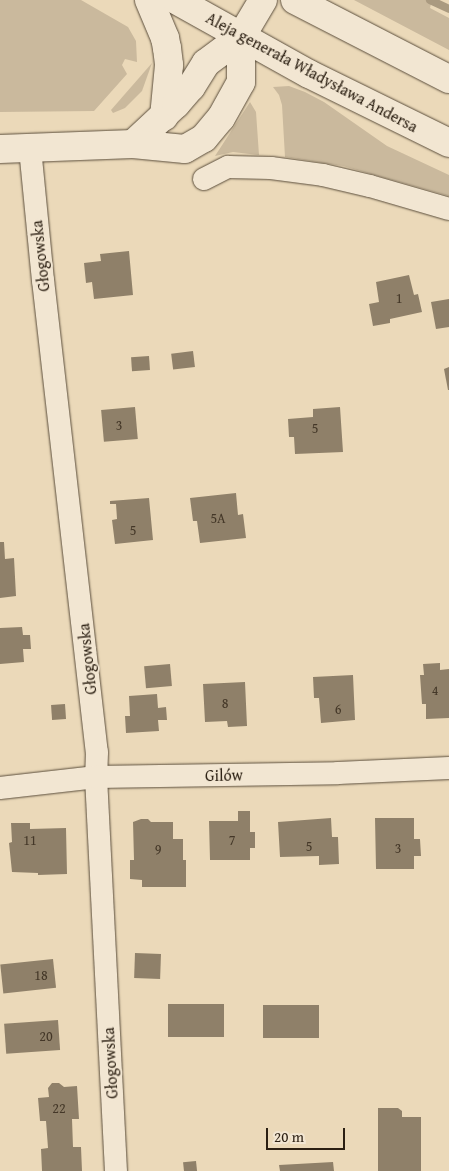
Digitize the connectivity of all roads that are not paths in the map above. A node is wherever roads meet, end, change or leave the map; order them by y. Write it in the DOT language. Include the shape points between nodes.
graph roads {
  1 [pos="149,0"];
  2 [pos="176,0"];
  3 [pos="263,0"];
  4 [pos="295,0"];
  5 [pos="241,37"];
  6 [pos="449,79"];
  7 [pos="164,117"];
  8 [pos="449,143"];
  9 [pos="133,144"];
  10 [pos="30,148"];
  11 [pos="0,149"];
  12 [pos="204,179"];
  13 [pos="449,209"];
  14 [pos="449,768"];
  15 [pos="96,777"];
  16 [pos="0,788"];
  17 [pos="116,1171"];
  1 -- 7 [label="main road" via="167,48 169,65"];
  2 -- 5 [label="main road, Aleja generała Władysława Andersa"];
  3 -- 5 [label="main road"];
  4 -- 6 [label="main road"];
  5 -- 7 [label="main road" via="206,63 191,87"];
  5 -- 8 [label="main road, Aleja generała Władysława Andersa"];
  5 -- 9 [label="main road" via="241,82 221,118 204,138 185,149"];
  7 -- 9 [label="main road"];
  9 -- 10 [label="main road"];
  10 -- 11 [label="main road"];
  10 -- 15 [label="street, Głogowska" via="96,742"];
  12 -- 13 [label="street" via="228,167 270,168 323,175"];
  14 -- 15 [label="street, Gilów"];
  15 -- 16 [label="street, Gilów"];
  15 -- 17 [label="street, Głogowska"];
}
